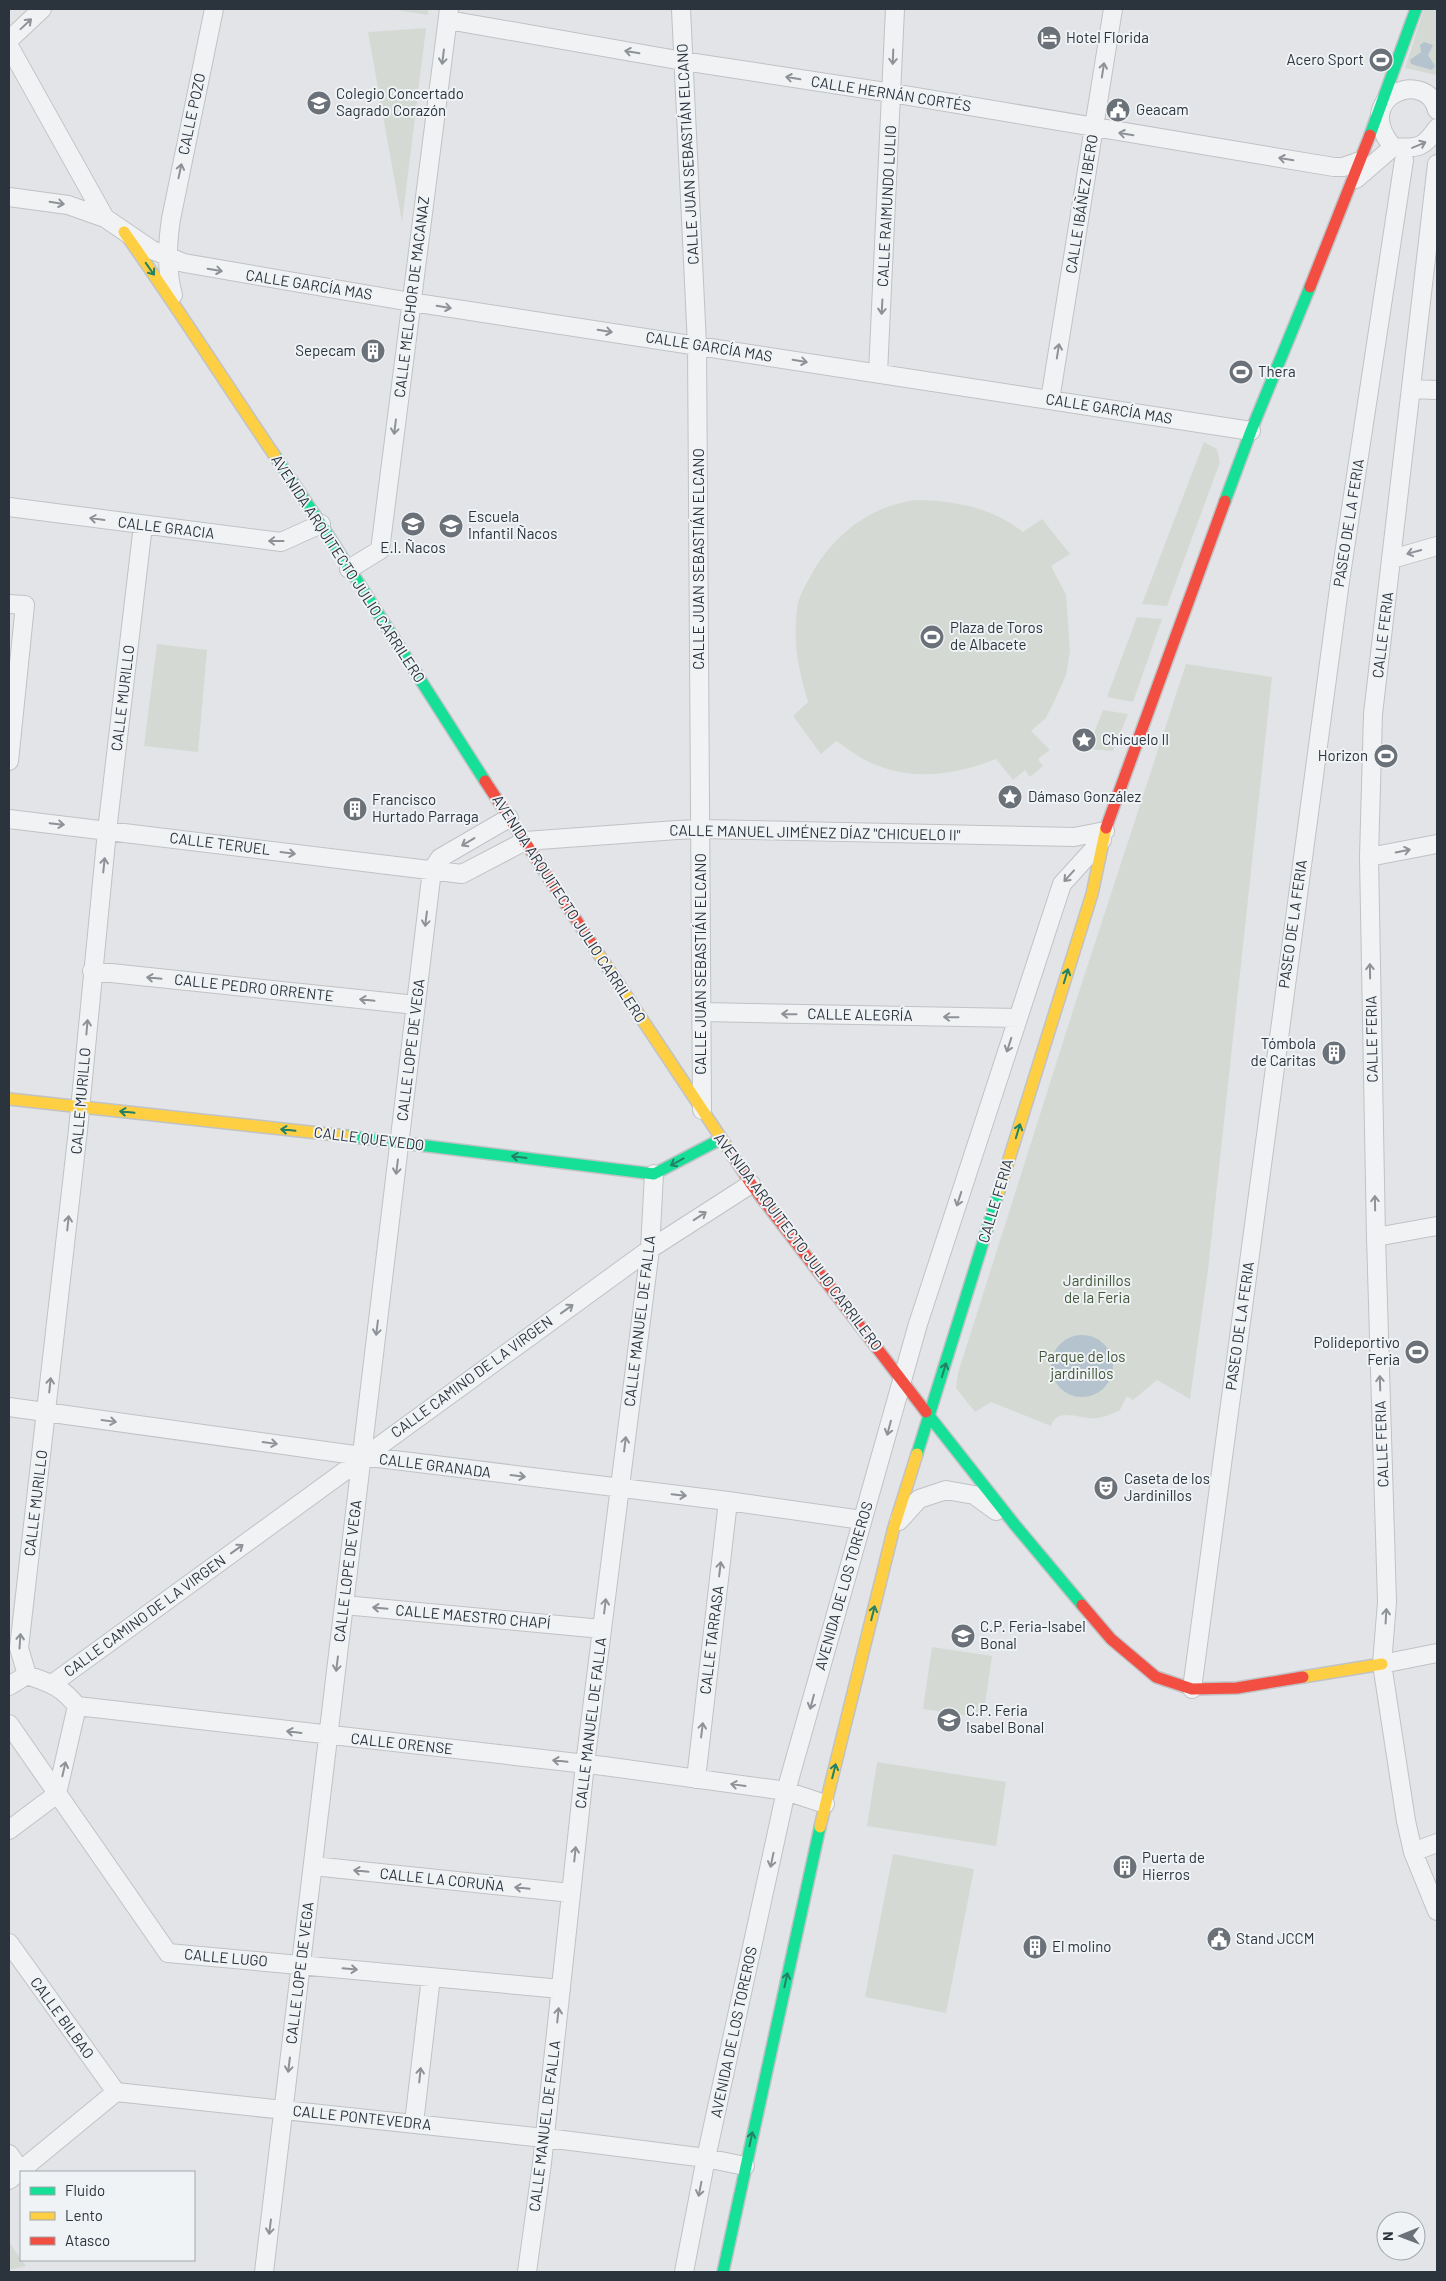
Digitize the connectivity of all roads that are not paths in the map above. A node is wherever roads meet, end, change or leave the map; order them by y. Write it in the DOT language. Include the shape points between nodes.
graph roads {
  1 [pos="42,9"];
  2 [pos="214,9"];
  3 [pos="681,9"];
  4 [pos="895,9"];
  5 [pos="1113,9"];
  6 [pos="1416,9"];
  7 [pos="448,14"];
  8 [pos="9,40"];
  9 [pos="9,46"];
  10 [pos="683,61"];
  11 [pos="892,93"];
  12 [pos="1437,110"];
  13 [pos="1379,111"];
  14 [pos="1094,128"];
  15 [pos="1437,128"];
  16 [pos="1393,146"];
  17 [pos="1404,160"];
  18 [pos="1360,161"];
  19 [pos="1437,164"];
  20 [pos="1351,185"];
  21 [pos="9,197"];
  22 [pos="106,218"];
  23 [pos="171,218"];
  24 [pos="124,232"];
  25 [pos="168,257"];
  26 [pos="411,302"];
  27 [pos="176,306"];
  28 [pos="696,345"];
  29 [pos="878,373"];
  30 [pos="1412,389"];
  31 [pos="1437,390"];
  32 [pos="1050,400"];
  33 [pos="1251,431"];
  34 [pos="9,507"];
  35 [pos="321,524"];
  36 [pos="143,525"];
  37 [pos="1437,546"];
  38 [pos="1392,559"];
  39 [pos="349,569"];
  40 [pos="17,605"];
  41 [pos="9,761"];
  42 [pos="509,818"];
  43 [pos="9,819"];
  44 [pos="701,829"];
  45 [pos="107,831"];
  46 [pos="1104,835"];
  47 [pos="525,841"];
  48 [pos="1437,844"];
  49 [pos="1369,857"];
  50 [pos="432,870"];
  51 [pos="92,971"];
  52 [pos="416,1005"];
  53 [pos="702,1012"];
  54 [pos="1018,1018"];
  55 [pos="9,1099"];
  56 [pos="81,1107"];
  57 [pos="702,1110"];
  58 [pos="720,1139"];
  59 [pos="400,1142"];
  60 [pos="654,1174"];
  61 [pos="751,1184"];
  62 [pos="1437,1226"];
  63 [pos="1376,1237"];
  64 [pos="650,1249"];
  65 [pos="902,1381"];
  66 [pos="9,1407"];
  67 [pos="47,1412"];
  68 [pos="930,1417"];
  69 [pos="362,1456"];
  70 [pos="619,1489"];
  71 [pos="728,1501"];
  72 [pos="862,1520"];
  73 [pos="1015,1525"];
  74 [pos="894,1527"];
  75 [pos="344,1605"];
  76 [pos="602,1629"];
  77 [pos="1437,1653"];
  78 [pos="1382,1664"];
  79 [pos="27,1675"];
  80 [pos="52,1684"];
  81 [pos="9,1686"];
  82 [pos="1192,1689"];
  83 [pos="77,1706"];
  84 [pos="9,1724"];
  85 [pos="328,1736"];
  86 [pos="585,1764"];
  87 [pos="696,1779"];
  88 [pos="786,1792"];
  89 [pos="58,1794"];
  90 [pos="825,1804"];
  91 [pos="9,1830"];
  92 [pos="1437,1843"];
  93 [pos="1413,1852"];
  94 [pos="313,1866"];
  95 [pos="571,1893"];
  96 [pos="1437,1911"];
  97 [pos="9,1943"];
  98 [pos="301,1965"];
  99 [pos="431,1977"];
  100 [pos="561,1989"];
  101 [pos="116,2092"];
  102 [pos="284,2109"];
  103 [pos="414,2123"];
  104 [pos="545,2137"];
  105 [pos="9,2154"];
  106 [pos="706,2158"];
  107 [pos="745,2166"];
  108 [pos="15,2175"];
  109 [pos="264,2272"];
  110 [pos="527,2272"];
  111 [pos="684,2272"];
  112 [pos="723,2272"];
  8 -- 1 [label="street, one-way"];
  23 -- 2 [label="street, CALLE POZO, one-way"];
  3 -- 10 [label="street, CALLE JUAN SEBASTIÁN ELCANO"];
  4 -- 11 [label="street, CALLE RAIMUNDO LULIO, one-way"];
  14 -- 5 [label="street, CALLE IBÁÑEZ IBERO, one-way"];
  6 -- 13 [label="street, CALLE FERIA"];
  10 -- 7 [label="street, CALLE HERNÁN CORTÉS, one-way"];
  7 -- 26 [label="street, CALLE MELCHOR DE MACANAZ, one-way"];
  9 -- 22 [label="street, AVENIDA ARQUITECTO JULIO CARRILERO"];
  11 -- 10 [label="street, CALLE HERNÁN CORTÉS, one-way"];
  10 -- 28 [label="street, CALLE JUAN SEBASTIÁN ELCANO"];
  11 -- 14 [label="street, CALLE HERNÁN CORTÉS"];
  11 -- 29 [label="street, CALLE RAIMUNDO LULIO, one-way"];
  12 -- 13 [label="street, CALLE FERIA" via="1436,104 1426,94 1414,89 1397,91"];
  13 -- 16 [label="street, CALLE FERIA" via="1383,136"];
  13 -- 18 [label="street, CALLE FERIA"];
  18 -- 14 [label="street, CALLE HERNÁN CORTÉS, one-way" via="1334,167"];
  32 -- 14 [label="street, CALLE IBÁÑEZ IBERO, one-way"];
  16 -- 15 [label="street, one-way" via="1410,149 1421,146"];
  16 -- 20 [label="street, CALLE FERIA"];
  17 -- 82 [label="street, PASEO DE LA FERIA" via="1340,581"];
  18 -- 20 [label="street, CALLE FERIA"];
  19 -- 30 [label="street, CALLE FERIA"];
  20 -- 33 [label="street, CALLE FERIA"];
  21 -- 22 [label="street, one-way" via="68,205"];
  22 -- 24 [label="street, AVENIDA ARQUITECTO JULIO CARRILERO"];
  23 -- 25 [label="street, AVENIDA ARQUITECTO JULIO CARRILERO"];
  24 -- 25 [label="street, AVENIDA ARQUITECTO JULIO CARRILERO"];
  24 -- 27 [label="street, AVENIDA ARQUITECTO JULIO CARRILERO, one-way"];
  25 -- 26 [label="street, CALLE GARCÍA MAS, one-way" via="201,268"];
  25 -- 27 [label="street, AVENIDA ARQUITECTO JULIO CARRILERO" via="168,278"];
  26 -- 28 [label="street, CALLE GARCÍA MAS, one-way"];
  26 -- 39 [label="street, CALLE MELCHOR DE MACANAZ, one-way" via="380,550"];
  27 -- 35 [label="street, AVENIDA ARQUITECTO JULIO CARRILERO"];
  28 -- 29 [label="street, CALLE GARCÍA MAS, one-way"];
  28 -- 44 [label="street, CALLE JUAN SEBASTIÁN ELCANO"];
  29 -- 32 [label="street, CALLE GARCÍA MAS"];
  30 -- 31 [label="street"];
  30 -- 38 [label="street, CALLE FERIA"];
  32 -- 33 [label="street, CALLE GARCÍA MAS"];
  33 -- 46 [label="street, CALLE FERIA"];
  36 -- 34 [label="street, CALLE GRACIA, one-way"];
  35 -- 36 [label="street, CALLE GRACIA, one-way" via="281,542"];
  35 -- 39 [label="street, AVENIDA ARQUITECTO JULIO CARRILERO"];
  36 -- 45 [label="street, CALLE MURILLO"];
  37 -- 38 [label="street, one-way"];
  38 -- 49 [label="street, CALLE FERIA" via="1373,714"];
  39 -- 42 [label="street, AVENIDA ARQUITECTO JULIO CARRILERO"];
  40 -- 41 [label="street"];
  42 -- 47 [label="street, AVENIDA ARQUITECTO JULIO CARRILERO"];
  42 -- 50 [label="street, one-way" via="440,858"];
  43 -- 45 [label="street, CALLE TERUEL, one-way"];
  44 -- 46 [label="street, CALLE MANUEL JIMÉNEZ DÍAZ \"CHICUELO II\""];
  44 -- 47 [label="street, CALLE MANUEL JIMÉNEZ DÍAZ \"CHICUELO II\""];
  44 -- 53 [label="street, CALLE JUAN SEBASTIÁN ELCANO"];
  45 -- 50 [label="street, CALLE TERUEL, one-way"];
  51 -- 45 [label="street, CALLE MURILLO, one-way"];
  46 -- 54 [label="street, CALLE FERIA, one-way" via="1062,884"];
  68 -- 46 [label="street, CALLE FERIA, one-way" via="1092,894"];
  47 -- 50 [label="street, CALLE TERUEL" via="462,874"];
  47 -- 57 [label="street, AVENIDA ARQUITECTO JULIO CARRILERO"];
  49 -- 48 [label="street, one-way"];
  63 -- 49 [label="street, CALLE FERIA, one-way"];
  50 -- 52 [label="street, CALLE LOPE DE VEGA, one-way"];
  52 -- 51 [label="street, CALLE PEDRO ORRENTE, one-way"];
  56 -- 51 [label="street, CALLE MURILLO, one-way"];
  52 -- 59 [label="street, CALLE LOPE DE VEGA"];
  54 -- 53 [label="street, CALLE ALEGRÍA, one-way"];
  53 -- 57 [label="street, CALLE JUAN SEBASTIÁN ELCANO"];
  54 -- 65 [label="street, CALLE FERIA, one-way"];
  55 -- 56 [label="street, CALLE QUEVEDO"];
  59 -- 56 [label="street, CALLE QUEVEDO, one-way"];
  67 -- 56 [label="street, CALLE MURILLO, one-way"];
  57 -- 58 [label="street, AVENIDA ARQUITECTO JULIO CARRILERO"];
  58 -- 60 [label="street, one-way"];
  58 -- 61 [label="street, AVENIDA ARQUITECTO JULIO CARRILERO"];
  60 -- 59 [label="street, CALLE QUEVEDO, one-way"];
  59 -- 69 [label="street, CALLE LOPE DE VEGA, one-way"];
  60 -- 64 [label="street, CALLE MANUEL DE FALLA"];
  64 -- 61 [label="street, CALLE CAMINO DE LA VIRGEN, one-way"];
  61 -- 65 [label="street, AVENIDA ARQUITECTO JULIO CARRILERO"];
  62 -- 63 [label="street"];
  78 -- 63 [label="street, CALLE FERIA, one-way" via="1387,1602"];
  69 -- 64 [label="street, CALLE CAMINO DE LA VIRGEN, one-way"];
  70 -- 64 [label="street, CALLE MANUEL DE FALLA, one-way"];
  65 -- 68 [label="street, AVENIDA ARQUITECTO JULIO CARRILERO"];
  65 -- 72 [label="street, AVENIDA DE LOS TOREROS, one-way"];
  66 -- 67 [label="street, CALLE GRANADA"];
  67 -- 69 [label="street, CALLE GRANADA, one-way"];
  79 -- 67 [label="street, CALLE MURILLO, one-way" via="19,1648"];
  68 -- 73 [label="street, AVENIDA ARQUITECTO JULIO CARRILERO"];
  68 -- 74 [label="street"];
  69 -- 70 [label="street, CALLE GRANADA, one-way"];
  69 -- 75 [label="street, CALLE LOPE DE VEGA"];
  80 -- 69 [label="street, CALLE CAMINO DE LA VIRGEN, one-way"];
  70 -- 71 [label="street, CALLE GRANADA, one-way"];
  76 -- 70 [label="street, CALLE MANUEL DE FALLA, one-way"];
  71 -- 72 [label="street, CALLE GRANADA"];
  87 -- 71 [label="street, CALLE TARRASA, one-way"];
  72 -- 88 [label="street, AVENIDA DE LOS TOREROS, one-way"];
  73 -- 74 [label="street" via="974,1495 946,1490 919,1499"];
  73 -- 82 [label="street, AVENIDA ARQUITECTO JULIO CARRILERO" via="1111,1639 1156,1677"];
  90 -- 74 [label="street, one-way"];
  76 -- 75 [label="street, CALLE MAESTRO CHAPÍ, one-way"];
  75 -- 85 [label="street, CALLE LOPE DE VEGA, one-way"];
  76 -- 86 [label="street, CALLE MANUEL DE FALLA"];
  77 -- 78 [label="street"];
  78 -- 82 [label="street, AVENIDA ARQUITECTO JULIO CARRILERO" via="1231,1689"];
  78 -- 93 [label="street, CALLE FERIA"];
  79 -- 80 [label="street"];
  79 -- 81 [label="street"];
  80 -- 83 [label="street" via="66,1691"];
  85 -- 83 [label="street, CALLE ORENSE, one-way"];
  89 -- 83 [label="street, one-way"];
  84 -- 89 [label="street, CALLE LUGO"];
  86 -- 85 [label="street, CALLE ORENSE, one-way"];
  85 -- 94 [label="street, CALLE LOPE DE VEGA"];
  86 -- 87 [label="street, CALLE ORENSE"];
  95 -- 86 [label="street, CALLE MANUEL DE FALLA, one-way"];
  88 -- 87 [label="street, CALLE ORENSE, one-way"];
  88 -- 90 [label="street"];
  88 -- 106 [label="street, AVENIDA DE LOS TOREROS, one-way"];
  89 -- 91 [label="street"];
  89 -- 98 [label="street, CALLE LUGO" via="168,1953"];
  107 -- 90 [label="street, one-way"];
  92 -- 93 [label="street"];
  93 -- 96 [label="street, CALLE FERIA"];
  95 -- 94 [label="street, CALLE LA CORUÑA, one-way"];
  94 -- 98 [label="street, CALLE LOPE DE VEGA"];
  95 -- 100 [label="street, CALLE MANUEL DE FALLA"];
  97 -- 101 [label="street, CALLE BILBAO"];
  98 -- 99 [label="street, CALLE LUGO, one-way"];
  98 -- 102 [label="street, CALLE LOPE DE VEGA, one-way"];
  99 -- 100 [label="street, CALLE LUGO"];
  103 -- 99 [label="street, one-way"];
  104 -- 100 [label="street, CALLE MANUEL DE FALLA, one-way"];
  101 -- 102 [label="street, CALLE PONTEVEDRA"];
  101 -- 108 [label="street"];
  102 -- 103 [label="street, CALLE PONTEVEDRA"];
  102 -- 109 [label="street, CALLE LOPE DE VEGA, one-way"];
  103 -- 104 [label="street, CALLE PONTEVEDRA"];
  104 -- 106 [label="street, CALLE PONTEVEDRA"];
  104 -- 110 [label="street, CALLE MANUEL DE FALLA"];
  105 -- 108 [label="street"];
  106 -- 107 [label="street, CALLE PONTEVEDRA"];
  106 -- 111 [label="street, AVENIDA DE LOS TOREROS, one-way"];
  107 -- 112 [label="street"];
}
